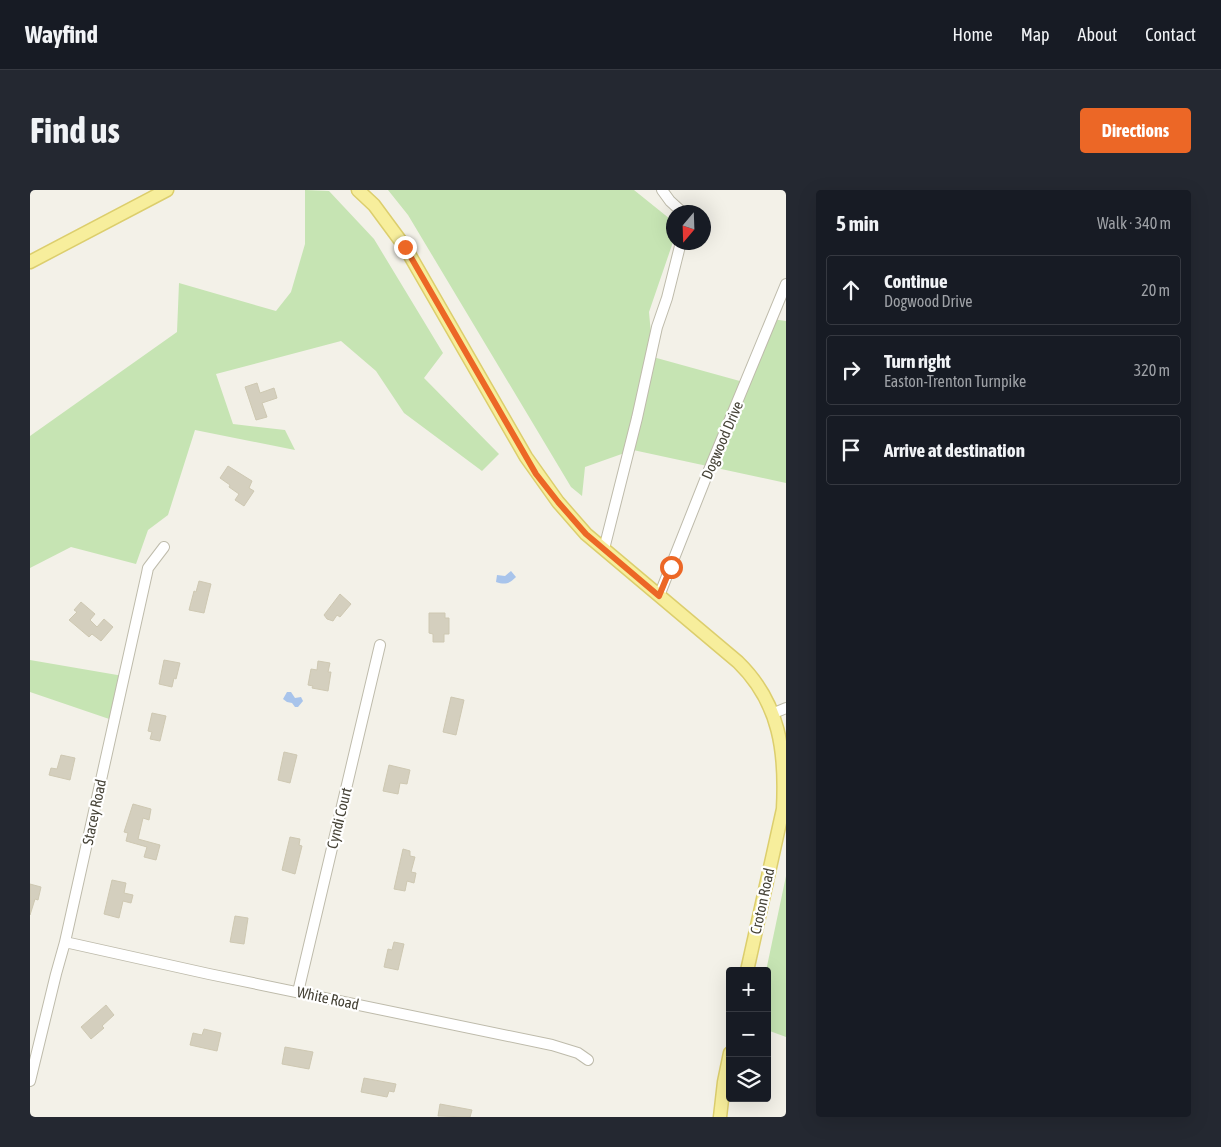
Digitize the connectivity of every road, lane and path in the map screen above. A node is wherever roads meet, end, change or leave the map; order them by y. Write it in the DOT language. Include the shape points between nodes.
graph roads {
  1 [pos="167,190"];
  2 [pos="358,190"];
  3 [pos="662,190"];
  4 [pos="674,205"];
  5 [pos="679,250"];
  6 [pos="30,261"];
  7 [pos="786,284"];
  8 [pos="164,547"];
  9 [pos="604,549"];
  10 [pos="659,596"];
  11 [pos="380,645"];
  12 [pos="786,708"];
  13 [pos="774,713"];
  14 [pos="65,942"];
  15 [pos="748,967"];
  16 [pos="298,992"];
  17 [pos="729,1057"];
  18 [pos="588,1060"];
  19 [pos="30,1081"];
  20 [pos="720,1117"];
  1 -- 6 [label="main road"];
  2 -- 9 [label="main road, Croton Road" via="405,247 536,474 586,534"];
  3 -- 4 [label="street"];
  5 -- 9 [label="street" via="657,327"];
  7 -- 10 [label="street, Dogwood Drive"];
  8 -- 14 [label="street, Stacey Road" via="148,568"];
  9 -- 10 [label="main road, Croton Road"];
  10 -- 13 [label="main road, Croton Road" via="752,676"];
  11 -- 16 [label="street, Cyndi Court"];
  12 -- 13 [label="street"];
  13 -- 15 [label="main road, Croton Road" via="784,748 785,790"];
  14 -- 16 [label="street, White Road"];
  14 -- 19 [label="street, Stacey Road"];
  16 -- 18 [label="street, White Road" via="552,1045 578,1053"];
  17 -- 20 [label="main road"];
}
